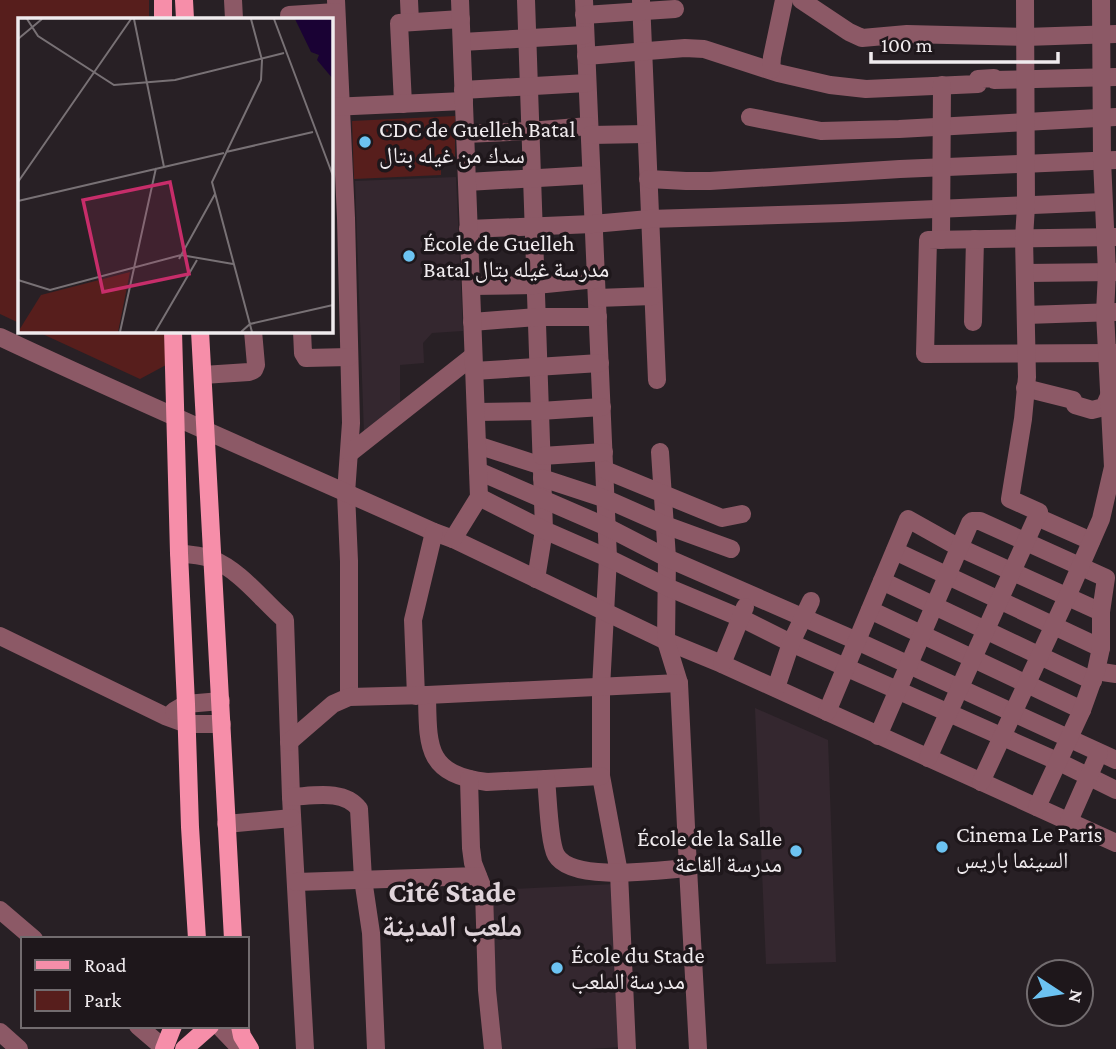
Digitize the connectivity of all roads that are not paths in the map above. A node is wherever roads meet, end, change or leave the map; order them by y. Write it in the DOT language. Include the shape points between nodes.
graph roads {
  1 [pos="163,0"];
  2 [pos="184,0"];
  3 [pos="233,0"];
  4 [pos="408,0"];
  5 [pos="460,0"];
  6 [pos="526,0"];
  7 [pos="784,0"];
  8 [pos="801,0"];
  9 [pos="1025,0"];
  10 [pos="1101,0"];
  11 [pos="336,6"];
  12 [pos="641,6"];
  13 [pos="584,7"];
  14 [pos="675,9"];
  15 [pos="288,12"];
  16 [pos="163,18"];
  17 [pos="185,18"];
  18 [pos="234,18"];
  19 [pos="461,19"];
  20 [pos="410,22"];
  21 [pos="1108,34"];
  22 [pos="585,35"];
  23 [pos="1025,37"];
  24 [pos="527,38"];
  25 [pos="462,42"];
  26 [pos="643,52"];
  27 [pos="586,56"];
  28 [pos="771,70"];
  29 [pos="1026,78"];
  30 [pos="1109,78"];
  31 [pos="587,83"];
  32 [pos="942,85"];
  33 [pos="529,86"];
  34 [pos="464,95"];
  35 [pos="402,104"];
  36 [pos="336,107"];
  37 [pos="750,117"];
  38 [pos="1109,117"];
  39 [pos="1026,122"];
  40 [pos="941,126"];
  41 [pos="530,131"];
  42 [pos="589,131"];
  43 [pos="465,134"];
  44 [pos="646,134"];
  45 [pos="1109,160"];
  46 [pos="1026,164"];
  47 [pos="940,168"];
  48 [pos="591,175"];
  49 [pos="532,178"];
  50 [pos="648,179"];
  51 [pos="467,182"];
  52 [pos="1103,202"];
  53 [pos="1026,206"];
  54 [pos="941,209"];
  55 [pos="338,218"];
  56 [pos="649,219"];
  57 [pos="593,224"];
  58 [pos="533,228"];
  59 [pos="468,229"];
  60 [pos="1110,237"];
  61 [pos="975,239"];
  62 [pos="1024,239"];
  63 [pos="940,240"];
  64 [pos="1111,272"];
  65 [pos="1025,273"];
  66 [pos="596,279"];
  67 [pos="536,285"];
  68 [pos="471,286"];
  69 [pos="653,296"];
  70 [pos="597,298"];
  71 [pos="1110,313"];
  72 [pos="1026,315"];
  73 [pos="537,317"];
  74 [pos="598,317"];
  75 [pos="472,322"];
  76 [pos="973,322"];
  77 [pos="173,332"];
  78 [pos="200,332"];
  79 [pos="253,332"];
  80 [pos="302,332"];
  81 [pos="0,337"];
  82 [pos="1026,353"];
  83 [pos="1111,353"];
  84 [pos="349,357"];
  85 [pos="474,363"];
  86 [pos="600,363"];
  87 [pos="538,368"];
  88 [pos="203,375"];
  89 [pos="657,380"];
  90 [pos="1025,388"];
  91 [pos="1113,396"];
  92 [pos="602,407"];
  93 [pos="540,411"];
  94 [pos="476,412"];
  95 [pos="175,417"];
  96 [pos="205,429"];
  97 [pos="477,445"];
  98 [pos="660,452"];
  99 [pos="350,453"];
  100 [pos="604,461"];
  101 [pos="542,467"];
  102 [pos="478,471"];
  103 [pos="346,492"];
  104 [pos="663,495"];
  105 [pos="479,497"];
  106 [pos="543,499"];
  107 [pos="606,499"];
  108 [pos="742,514"];
  109 [pos="1037,517"];
  110 [pos="665,525"];
  111 [pos="607,527"];
  112 [pos="544,530"];
  113 [pos="435,532"];
  114 [pos="453,539"];
  115 [pos="1091,541"];
  116 [pos="1025,542"];
  117 [pos="958,547"];
  118 [pos="731,549"];
  119 [pos="895,551"];
  120 [pos="179,553"];
  121 [pos="608,558"];
  122 [pos="667,558"];
  123 [pos="211,559"];
  124 [pos="1080,565"];
  125 [pos="1012,571"];
  126 [pos="946,576"];
  127 [pos="536,579"];
  128 [pos="882,581"];
  129 [pos="667,587"];
  130 [pos="750,593"];
  131 [pos="1067,597"];
  132 [pos="811,601"];
  133 [pos="999,601"];
  134 [pos="934,606"];
  135 [pos="870,610"];
  136 [pos="1101,611"];
  137 [pos="605,612"];
  138 [pos="740,618"];
  139 [pos="804,618"];
  140 [pos="1053,626"];
  141 [pos="986,630"];
  142 [pos="922,635"];
  143 [pos="0,636"];
  144 [pos="666,641"];
  145 [pos="857,641"];
  146 [pos="791,643"];
  147 [pos="1101,648"];
  148 [pos="1039,655"];
  149 [pos="973,659"];
  150 [pos="722,664"];
  151 [pos="909,665"];
  152 [pos="846,667"];
  153 [pos="1116,674"];
  154 [pos="1095,676"];
  155 [pos="679,683"];
  156 [pos="1026,684"];
  157 [pos="601,688"];
  158 [pos="776,688"];
  159 [pos="960,688"];
  160 [pos="897,691"];
  161 [pos="422,695"];
  162 [pos="349,697"];
  163 [pos="221,701"];
  164 [pos="187,704"];
  165 [pos="1082,709"];
  166 [pos="827,712"];
  167 [pos="1012,712"];
  168 [pos="948,713"];
  169 [pos="165,716"];
  170 [pos="187,724"];
  171 [pos="222,724"];
  172 [pos="878,736"];
  173 [pos="1002,737"];
  174 [pos="1069,738"];
  175 [pos="289,742"];
  176 [pos="1108,756"];
  177 [pos="928,758"];
  178 [pos="1057,761"];
  179 [pos="601,776"];
  180 [pos="1090,778"];
  181 [pos="469,779"];
  182 [pos="547,779"];
  183 [pos="981,782"];
  184 [pos="1116,790"];
  185 [pos="291,797"];
  186 [pos="1037,807"];
  187 [pos="292,818"];
  188 [pos="1069,821"];
  189 [pos="226,824"];
  190 [pos="1116,843"];
  191 [pos="688,868"];
  192 [pos="619,873"];
  193 [pos="478,876"];
  194 [pos="363,879"];
  195 [pos="296,882"];
  196 [pos="0,910"];
  197 [pos="32,937"];
  198 [pos="197,937"];
  199 [pos="233,937"];
  200 [pos="140,1028"];
  201 [pos="172,1028"];
  202 [pos="207,1028"];
  203 [pos="221,1028"];
  204 [pos="240,1028"];
  205 [pos="0,1032"];
  206 [pos="19,1049"];
  207 [pos="164,1049"];
  208 [pos="184,1049"];
  209 [pos="241,1049"];
  210 [pos="250,1049"];
  211 [pos="305,1049"];
  212 [pos="376,1049"];
  213 [pos="493,1049"];
  214 [pos="627,1049"];
  215 [pos="698,1049"];
  1 -- 16 [label="main road"];
  2 -- 17 [label="main road"];
  3 -- 18 [label="street"];
  4 -- 20 [label="street"];
  5 -- 19 [label="street"];
  6 -- 24 [label="street"];
  7 -- 28 [label="street"];
  8 -- 23 [label="street" via="862,38 907,34"];
  9 -- 23 [label="street"];
  10 -- 21 [label="street"];
  11 -- 15 [label="street"];
  11 -- 36 [label="street"];
  12 -- 13 [label="street"];
  12 -- 14 [label="street"];
  12 -- 26 [label="street"];
  13 -- 22 [label="street"];
  19 -- 20 [label="street"];
  19 -- 25 [label="street"];
  20 -- 35 [label="street" via="399,23"];
  21 -- 23 [label="street"];
  21 -- 30 [label="street"];
  22 -- 24 [label="street"];
  22 -- 27 [label="street"];
  23 -- 29 [label="street"];
  24 -- 25 [label="street"];
  24 -- 33 [label="street"];
  25 -- 34 [label="street"];
  26 -- 27 [label="street"];
  26 -- 28 [label="street" via="704,49"];
  26 -- 44 [label="street"];
  27 -- 31 [label="street"];
  28 -- 32 [label="street" via="866,89"];
  29 -- 30 [label="street"];
  29 -- 32 [label="street"];
  29 -- 39 [label="street"];
  30 -- 38 [label="street"];
  31 -- 33 [label="street"];
  31 -- 42 [label="street"];
  32 -- 40 [label="street"];
  33 -- 34 [label="street"];
  33 -- 41 [label="street"];
  34 -- 35 [label="street"];
  34 -- 43 [label="street"];
  35 -- 36 [label="street"];
  36 -- 55 [label="street"];
  37 -- 40 [label="street" via="821,131"];
  38 -- 39 [label="street"];
  38 -- 45 [label="street"];
  39 -- 40 [label="street"];
  39 -- 46 [label="street"];
  40 -- 47 [label="street"];
  41 -- 42 [label="street"];
  41 -- 43 [label="street"];
  41 -- 49 [label="street"];
  42 -- 44 [label="street"];
  42 -- 48 [label="street"];
  43 -- 51 [label="street"];
  44 -- 50 [label="street"];
  45 -- 46 [label="street"];
  45 -- 52 [label="street"];
  46 -- 47 [label="street"];
  46 -- 53 [label="street"];
  47 -- 50 [label="street" via="710,181"];
  47 -- 54 [label="street"];
  48 -- 49 [label="street"];
  48 -- 57 [label="street"];
  49 -- 51 [label="street"];
  49 -- 58 [label="street"];
  50 -- 56 [label="street"];
  51 -- 59 [label="street"];
  52 -- 53 [label="street"];
  52 -- 60 [label="street"];
  53 -- 54 [label="street"];
  53 -- 62 [label="street"];
  54 -- 56 [label="street"];
  54 -- 63 [label="street"];
  55 -- 84 [label="street"];
  56 -- 57 [label="street"];
  56 -- 69 [label="street"];
  57 -- 58 [label="street"];
  57 -- 66 [label="street"];
  58 -- 59 [label="street"];
  58 -- 67 [label="street"];
  59 -- 68 [label="street"];
  60 -- 62 [label="street"];
  60 -- 64 [label="street"];
  61 -- 62 [label="street"];
  61 -- 63 [label="street"];
  61 -- 76 [label="street"];
  62 -- 65 [label="street"];
  63 -- 82 [label="street" via="928,240 925,354"];
  64 -- 65 [label="street"];
  64 -- 71 [label="street"];
  65 -- 72 [label="street"];
  66 -- 67 [label="street"];
  66 -- 70 [label="street"];
  67 -- 68 [label="street"];
  67 -- 73 [label="street"];
  68 -- 75 [label="street"];
  69 -- 70 [label="street"];
  69 -- 89 [label="street"];
  70 -- 74 [label="street"];
  71 -- 72 [label="street"];
  71 -- 83 [label="street"];
  72 -- 82 [label="street"];
  73 -- 74 [label="street"];
  73 -- 75 [label="street"];
  73 -- 87 [label="street"];
  74 -- 86 [label="street"];
  75 -- 85 [label="street"];
  77 -- 95 [label="main road"];
  78 -- 88 [label="main road"];
  79 -- 88 [label="street" via="254,370"];
  80 -- 84 [label="street" via="306,358"];
  81 -- 95 [label="street"];
  82 -- 83 [label="street"];
  82 -- 90 [label="street"];
  83 -- 91 [label="street"];
  84 -- 99 [label="street"];
  85 -- 87 [label="street"];
  85 -- 94 [label="street"];
  85 -- 99 [label="street"];
  86 -- 87 [label="street"];
  86 -- 92 [label="street"];
  87 -- 93 [label="street"];
  88 -- 96 [label="main road"];
  90 -- 91 [label="street" via="1073,400 1092,410 1104,407"];
  90 -- 109 [label="street" via="1010,499 1039,512"];
  91 -- 115 [label="street" via="1113,467"];
  92 -- 93 [label="street"];
  92 -- 100 [label="street"];
  93 -- 94 [label="street"];
  93 -- 101 [label="street"];
  94 -- 97 [label="street"];
  95 -- 96 [label="street"];
  95 -- 120 [label="main road"];
  96 -- 103 [label="street"];
  96 -- 123 [label="main road"];
  97 -- 101 [label="street"];
  97 -- 102 [label="street"];
  98 -- 104 [label="street"];
  99 -- 103 [label="street"];
  100 -- 101 [label="street"];
  100 -- 104 [label="street"];
  100 -- 107 [label="street"];
  101 -- 106 [label="street"];
  101 -- 107 [label="street"];
  102 -- 105 [label="street"];
  102 -- 106 [label="street"];
  103 -- 113 [label="street"];
  103 -- 162 [label="street"];
  104 -- 108 [label="street" via="722,518"];
  104 -- 110 [label="street"];
  105 -- 112 [label="street"];
  105 -- 114 [label="street"];
  106 -- 111 [label="street"];
  106 -- 112 [label="street"];
  107 -- 110 [label="street"];
  107 -- 111 [label="street"];
  109 -- 115 [label="street"];
  109 -- 116 [label="street"];
  110 -- 118 [label="street"];
  110 -- 122 [label="street"];
  111 -- 121 [label="street"];
  111 -- 122 [label="street"];
  112 -- 121 [label="street"];
  112 -- 127 [label="street"];
  113 -- 114 [label="street"];
  113 -- 161 [label="street" via="413,620"];
  114 -- 127 [label="street"];
  115 -- 124 [label="street"];
  116 -- 117 [label="street" via="972,521"];
  116 -- 124 [label="street"];
  116 -- 125 [label="street"];
  117 -- 119 [label="street" via="908,520"];
  117 -- 125 [label="street"];
  117 -- 126 [label="street"];
  119 -- 126 [label="street"];
  119 -- 128 [label="street"];
  120 -- 123 [label="street"];
  120 -- 164 [label="main road"];
  121 -- 129 [label="street"];
  121 -- 137 [label="street"];
  122 -- 129 [label="street"];
  122 -- 130 [label="street"];
  123 -- 163 [label="main road"];
  123 -- 175 [label="street" via="251,587 285,620"];
  124 -- 131 [label="street"];
  124 -- 136 [label="street" via="1106,578"];
  125 -- 131 [label="street"];
  125 -- 133 [label="street"];
  126 -- 133 [label="street"];
  126 -- 134 [label="street"];
  127 -- 137 [label="street"];
  128 -- 134 [label="street"];
  128 -- 135 [label="street"];
  129 -- 138 [label="street"];
  129 -- 144 [label="street"];
  130 -- 138 [label="street"];
  130 -- 139 [label="street"];
  131 -- 136 [label="street"];
  131 -- 140 [label="street"];
  132 -- 139 [label="street"];
  133 -- 140 [label="street"];
  133 -- 141 [label="street"];
  134 -- 141 [label="street"];
  134 -- 142 [label="street"];
  135 -- 142 [label="street"];
  135 -- 145 [label="street"];
  136 -- 147 [label="street"];
  137 -- 144 [label="street"];
  137 -- 157 [label="street"];
  138 -- 146 [label="street"];
  138 -- 150 [label="street"];
  139 -- 145 [label="street"];
  139 -- 146 [label="street"];
  140 -- 147 [label="street"];
  140 -- 148 [label="street"];
  141 -- 148 [label="street"];
  141 -- 149 [label="street"];
  142 -- 149 [label="street"];
  142 -- 151 [label="street"];
  143 -- 169 [label="street"];
  144 -- 150 [label="street"];
  144 -- 155 [label="street"];
  145 -- 151 [label="street"];
  145 -- 152 [label="street"];
  146 -- 152 [label="street"];
  146 -- 158 [label="street"];
  147 -- 154 [label="street"];
  148 -- 154 [label="street"];
  148 -- 156 [label="street"];
  149 -- 156 [label="street"];
  149 -- 159 [label="street"];
  150 -- 158 [label="street"];
  151 -- 159 [label="street"];
  151 -- 160 [label="street"];
  152 -- 160 [label="street"];
  152 -- 166 [label="street"];
  153 -- 154 [label="street"];
  154 -- 165 [label="street"];
  155 -- 157 [label="street"];
  155 -- 191 [label="street"];
  156 -- 165 [label="street"];
  156 -- 167 [label="street"];
  157 -- 161 [label="street"];
  157 -- 179 [label="street"];
  158 -- 166 [label="street"];
  159 -- 167 [label="street"];
  159 -- 168 [label="street"];
  160 -- 168 [label="street"];
  160 -- 172 [label="street"];
  161 -- 162 [label="street"];
  161 -- 181 [label="street" via="430,749 444,768"];
  162 -- 175 [label="street" via="333,704"];
  163 -- 164 [label="street"];
  163 -- 171 [label="main road"];
  164 -- 169 [label="street"];
  164 -- 170 [label="main road"];
  165 -- 174 [label="street"];
  166 -- 172 [label="street"];
  167 -- 173 [label="street"];
  167 -- 174 [label="street"];
  168 -- 173 [label="street"];
  168 -- 177 [label="street"];
  169 -- 170 [label="street"];
  170 -- 171 [label="street"];
  170 -- 198 [label="main road"];
  171 -- 189 [label="main road"];
  172 -- 177 [label="street"];
  173 -- 178 [label="street"];
  173 -- 183 [label="street"];
  174 -- 176 [label="street"];
  174 -- 178 [label="street"];
  175 -- 185 [label="street"];
  176 -- 180 [label="street"];
  177 -- 183 [label="street"];
  178 -- 180 [label="street"];
  178 -- 186 [label="street"];
  179 -- 182 [label="street"];
  179 -- 192 [label="street"];
  180 -- 184 [label="street"];
  180 -- 188 [label="street"];
  181 -- 182 [label="street"];
  181 -- 193 [label="street" via="471,848"];
  182 -- 192 [label="street" via="556,855 577,869"];
  183 -- 186 [label="street"];
  185 -- 187 [label="street"];
  185 -- 194 [label="street" via="323,795 354,802 359,809"];
  186 -- 188 [label="street"];
  187 -- 189 [label="street"];
  187 -- 195 [label="street"];
  188 -- 190 [label="street"];
  189 -- 199 [label="main road"];
  191 -- 192 [label="street"];
  191 -- 215 [label="street"];
  192 -- 214 [label="street"];
  193 -- 194 [label="street"];
  193 -- 213 [label="street" via="484,891"];
  194 -- 195 [label="street"];
  194 -- 212 [label="street" via="371,933"];
  195 -- 211 [label="street"];
  196 -- 197 [label="street"];
  200 -- 207 [label="street"];
  201 -- 207 [label="main road"];
  202 -- 208 [label="main road"];
  203 -- 209 [label="street"];
  204 -- 210 [label="main road"];
  205 -- 206 [label="street"];
}
